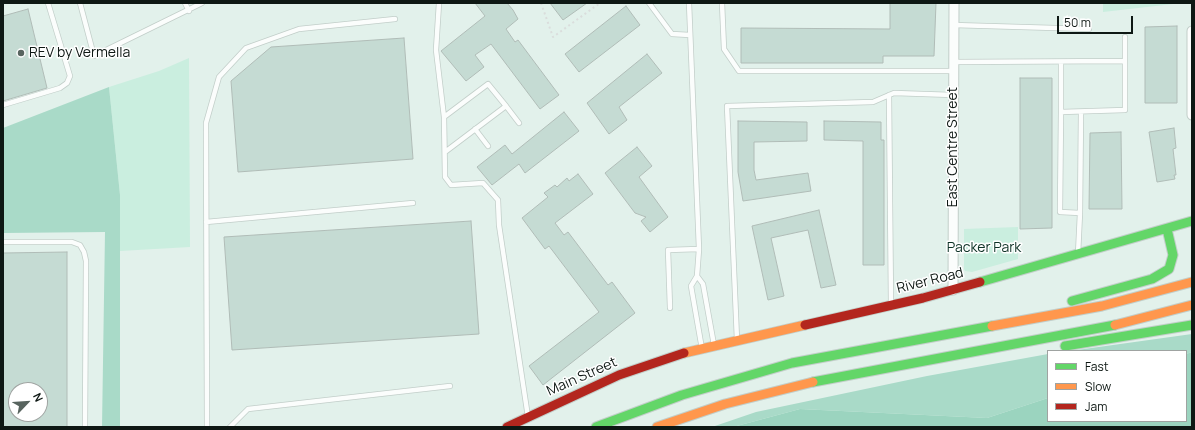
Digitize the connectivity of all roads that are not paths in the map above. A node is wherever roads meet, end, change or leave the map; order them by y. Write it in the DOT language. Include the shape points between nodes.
graph roads {
  1 [pos="48,3"];
  2 [pos="80,3"];
  3 [pos="185,3"];
  4 [pos="202,3"];
  5 [pos="439,3"];
  6 [pos="649,3"];
  7 [pos="689,3"];
  8 [pos="722,3"];
  9 [pos="954,3"];
  10 [pos="189,11"];
  11 [pos="395,19"];
  12 [pos="954,25"];
  13 [pos="1089,29"];
  14 [pos="1192,31"];
  15 [pos="690,35"];
  16 [pos="1125,37"];
  17 [pos="1125,61"];
  18 [pos="1061,62"];
  19 [pos="953,67"];
  20 [pos="889,95"];
  21 [pos="953,95"];
  22 [pos="3,106"];
  23 [pos="506,106"];
  24 [pos="1061,112"];
  25 [pos="1081,112"];
  26 [pos="1192,115"];
  27 [pos="444,116"];
  28 [pos="519,123"];
  29 [pos="475,129"];
  30 [pos="488,146"];
  31 [pos="445,152"];
  32 [pos="414,203"];
  33 [pos="1080,213"];
  34 [pos="1192,221"];
  35 [pos="206,222"];
  36 [pos="1167,229"];
  37 [pos="3,242"];
  38 [pos="699,248"];
  39 [pos="1078,254"];
  40 [pos="696,276"];
  41 [pos="1192,282"];
  42 [pos="952,290"];
  43 [pos="1192,305"];
  44 [pos="891,306"];
  45 [pos="670,308"];
  46 [pos="1192,325"];
  47 [pos="737,340"];
  48 [pos="901,341"];
  49 [pos="1026,342"];
  50 [pos="714,346"];
  51 [pos="702,349"];
  52 [pos="671,356"];
  53 [pos="450,386"];
  54 [pos="528,417"];
  55 [pos="85,427"];
  56 [pos="207,427"];
  57 [pos="230,427"];
  58 [pos="507,427"];
  59 [pos="596,427"];
  60 [pos="657,427"];
  1 -- 22 [label="lane" via="70,76 67,83 60,88"];
  2 -- 10 [label="lane" via="94,56"];
  3 -- 10 [label="lane"];
  4 -- 10 [label="lane"];
  5 -- 27 [label="lane" via="436,50"];
  6 -- 15 [label="lane" via="672,34"];
  7 -- 15 [label="lane"];
  8 -- 19 [label="lane" via="724,49 739,71"];
  9 -- 12 [label="street, East Centre Street"];
  11 -- 35 [label="lane" via="299,29 246,48 219,77 206,123"];
  12 -- 13 [label="lane"];
  12 -- 19 [label="street, East Centre Street"];
  14 -- 26 [label="street"];
  15 -- 38 [label="lane"];
  16 -- 17 [label="lane"];
  17 -- 18 [label="lane"];
  17 -- 25 [label="lane" via="1125,110"];
  18 -- 19 [label="lane"];
  18 -- 24 [label="lane"];
  19 -- 21 [label="street, East Centre Street"];
  20 -- 21 [label="lane"];
  20 -- 44 [label="lane"];
  20 -- 47 [label="lane" via="874,102 727,106"];
  21 -- 42 [label="street, East Centre Street"];
  23 -- 27 [label="lane" via="488,84"];
  23 -- 28 [label="lane"];
  23 -- 29 [label="lane"];
  24 -- 25 [label="lane"];
  24 -- 33 [label="lane" via="1060,212"];
  25 -- 33 [label="lane"];
  27 -- 31 [label="lane"];
  29 -- 30 [label="lane"];
  29 -- 31 [label="lane"];
  31 -- 54 [label="lane" via="445,177 451,185 483,183 498,200 499,225"];
  32 -- 35 [label="lane"];
  33 -- 39 [label="lane"];
  34 -- 36 [label="main road, River Road"];
  35 -- 56 [label="lane"];
  36 -- 39 [label="main road, River Road"];
  36 -- 48 [label="main road" via="1174,255 1169,270 1162,275 1080,299"];
  37 -- 55 [label="lane" via="72,242 80,245 84,252"];
  38 -- 40 [label="lane"];
  38 -- 45 [label="lane" via="668,250"];
  39 -- 42 [label="main road, River Road"];
  40 -- 50 [label="lane" via="703,284"];
  40 -- 51 [label="lane" via="691,286"];
  41 -- 48 [label="main road" via="1094,307"];
  42 -- 44 [label="main road, River Road"];
  43 -- 49 [label="main road" via="1113,325"];
  44 -- 47 [label="main road, River Road"];
  46 -- 49 [label="main road" via="1051,347"];
  47 -- 50 [label="main road, River Road"];
  48 -- 59 [label="main road" via="755,373 682,395"];
  49 -- 60 [label="main road" via="832,377 725,404"];
  50 -- 51 [label="main road, River Road"];
  51 -- 52 [label="main road, River Road"];
  52 -- 54 [label="main road, Main Street" via="619,376"];
  53 -- 57 [label="lane" via="248,409"];
  54 -- 58 [label="main road, Main Street"];
}
